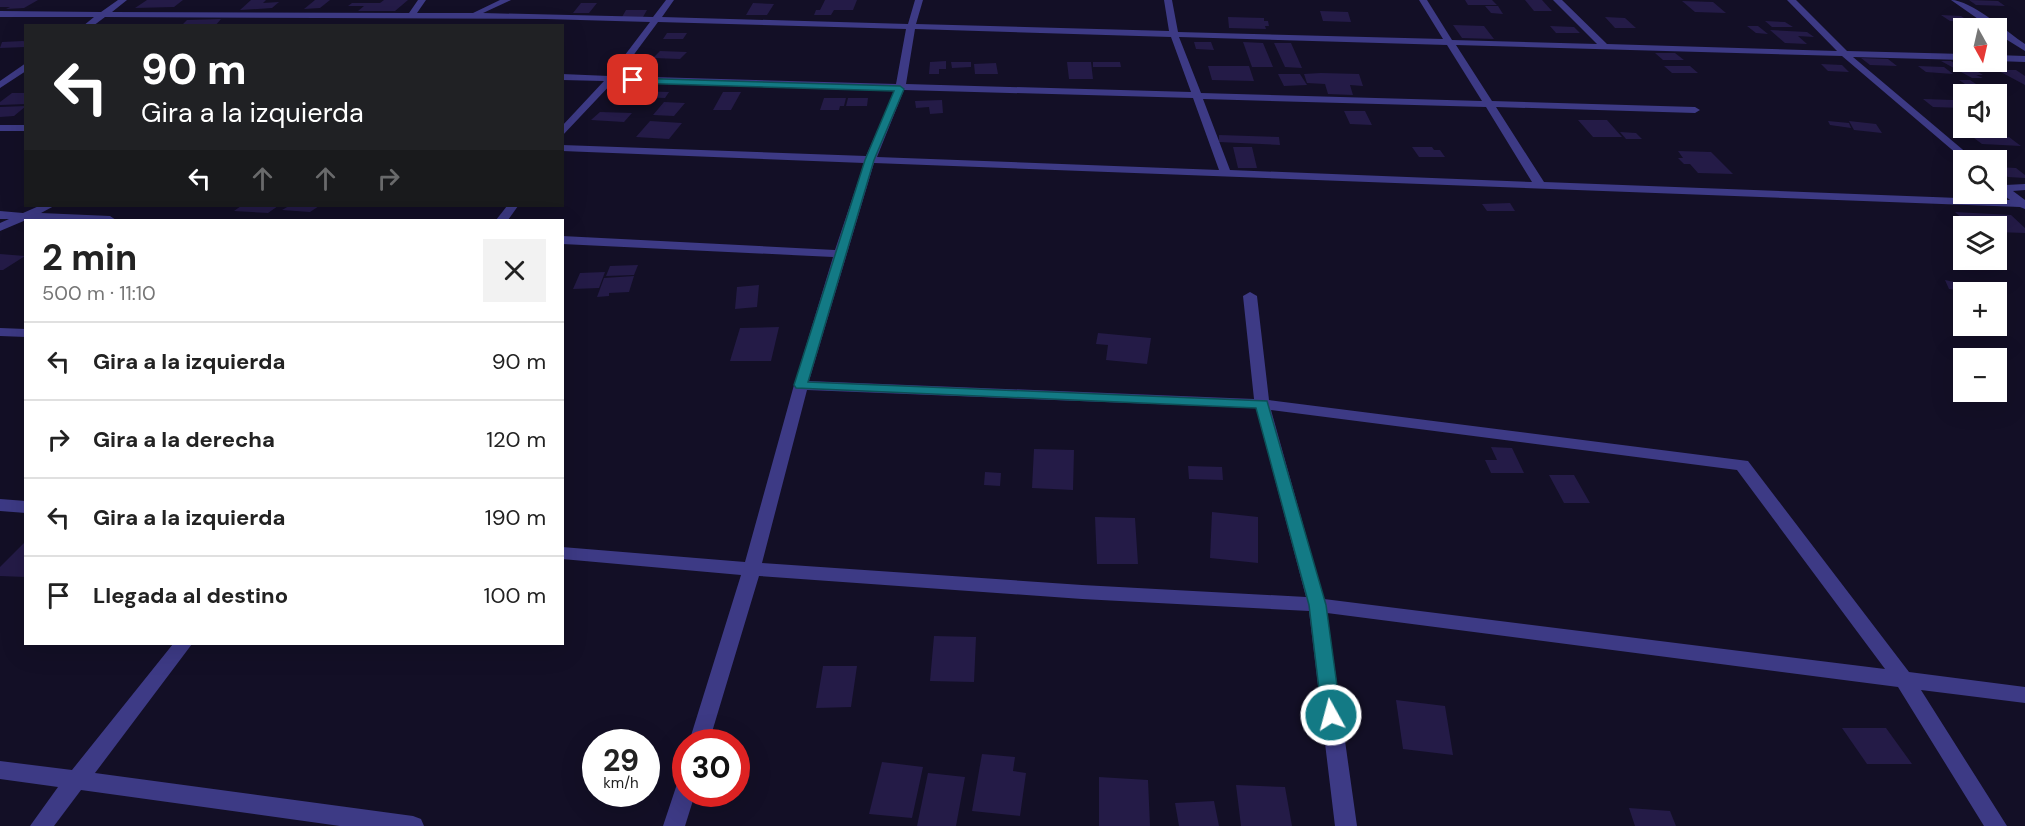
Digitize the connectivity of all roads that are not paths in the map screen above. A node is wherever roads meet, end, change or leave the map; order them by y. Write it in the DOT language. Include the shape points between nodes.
graph roads {
  1 [pos="123,0"];
  2 [pos="422,0"];
  3 [pos="507,0"];
  4 [pos="670,0"];
  5 [pos="919,0"];
  6 [pos="1168,0"];
  7 [pos="1423,0"];
  8 [pos="1557,0"];
  9 [pos="1791,0"];
  10 [pos="1955,0"];
  11 [pos="0,14"];
  12 [pos="103,15"];
  13 [pos="412,15"];
  14 [pos="472,15"];
  15 [pos="1980,18"];
  16 [pos="656,21"];
  17 [pos="90,24"];
  18 [pos="454,24"];
  19 [pos="911,27"];
  20 [pos="1174,34"];
  21 [pos="2007,36"];
  22 [pos="1450,43"];
  23 [pos="1606,48"];
  24 [pos="2025,48"];
  25 [pos="1846,55"];
  26 [pos="1953,57"];
  27 [pos="2007,58"];
  28 [pos="2025,59"];
  29 [pos="24,68"];
  30 [pos="0,70"];
  31 [pos="564,77"];
  32 [pos="611,79"];
  33 [pos="0,85"];
  34 [pos="900,89"];
  35 [pos="1196,96"];
  36 [pos="1488,103"];
  37 [pos="1695,110"];
  38 [pos="0,128"];
  39 [pos="24,128"];
  40 [pos="564,131"];
  41 [pos="564,148"];
  42 [pos="1958,150"];
  43 [pos="870,160"];
  44 [pos="1226,173"];
  45 [pos="1540,185"];
  46 [pos="2007,186"];
  47 [pos="2025,187"];
  48 [pos="2007,191"];
  49 [pos="2024,205"];
  50 [pos="46,207"];
  51 [pos="0,215"];
  52 [pos="23,217"];
  53 [pos="81,219"];
  54 [pos="0,227"];
  55 [pos="564,240"];
  56 [pos="840,254"];
  57 [pos="1250,296"];
  58 [pos="0,332"];
  59 [pos="24,333"];
  60 [pos="801,385"];
  61 [pos="1262,404"];
  62 [pos="0,505"];
  63 [pos="24,507"];
  64 [pos="564,553"];
  65 [pos="752,569"];
  66 [pos="1317,605"];
  67 [pos="182,645"];
  68 [pos="1904,680"];
  69 [pos="2025,695"];
  70 [pos="703,729"];
  71 [pos="0,771"];
  72 [pos="78,780"];
  73 [pos="680,807"];
  74 [pos="40,826"];
  75 [pos="413,826"];
  76 [pos="674,826"];
  77 [pos="1346,826"];
  78 [pos="1996,826"];
  1 -- 12 [label="street"];
  2 -- 13 [label="street"];
  3 -- 14 [label="street"];
  4 -- 16 [label="street"];
  5 -- 19 [label="street"];
  6 -- 20 [label="street"];
  7 -- 22 [label="street"];
  8 -- 23 [label="street"];
  9 -- 25 [label="street"];
  10 -- 15 [label="street"];
  11 -- 12 [label="street"];
  12 -- 13 [label="street"];
  12 -- 17 [label="street"];
  13 -- 14 [label="street"];
  14 -- 16 [label="street"];
  14 -- 18 [label="street"];
  16 -- 19 [label="street"];
  16 -- 32 [label="street"];
  19 -- 20 [label="street"];
  19 -- 34 [label="street"];
  20 -- 22 [label="street"];
  20 -- 35 [label="street"];
  21 -- 24 [label="street"];
  22 -- 23 [label="street"];
  22 -- 36 [label="street"];
  23 -- 25 [label="street"];
  25 -- 26 [label="street"];
  25 -- 42 [label="street"];
  27 -- 28 [label="street"];
  29 -- 30 [label="street"];
  29 -- 33 [label="street"];
  31 -- 32 [label="street"];
  32 -- 34 [label="street"];
  32 -- 40 [label="street"];
  34 -- 35 [label="street"];
  34 -- 43 [label="street"];
  35 -- 36 [label="street"];
  35 -- 44 [label="street"];
  36 -- 37 [label="street"];
  36 -- 45 [label="street"];
  38 -- 39 [label="street"];
  41 -- 43 [label="street"];
  43 -- 44 [label="street"];
  43 -- 56 [label="street"];
  44 -- 45 [label="street"];
  45 -- 49 [label="street"];
  46 -- 47 [label="street"];
  48 -- 49 [label="street"];
  50 -- 52 [label="street"];
  51 -- 52 [label="street"];
  52 -- 53 [label="street"];
  52 -- 54 [label="street"];
  55 -- 56 [label="street"];
  56 -- 60 [label="street"];
  57 -- 61 [label="street"];
  58 -- 59 [label="street"];
  60 -- 61 [label="street"];
  60 -- 65 [label="street"];
  61 -- 66 [label="street"];
  61 -- 68 [label="street" via="1742,465"];
  62 -- 63 [label="street"];
  64 -- 65 [label="street"];
  65 -- 66 [label="street"];
  65 -- 70 [label="street"];
  66 -- 68 [label="street"];
  66 -- 77 [label="street"];
  67 -- 72 [label="street"];
  68 -- 69 [label="street"];
  68 -- 78 [label="street"];
  71 -- 72 [label="street"];
  72 -- 74 [label="street"];
  72 -- 75 [label="street"];
  73 -- 76 [label="street"];
}
